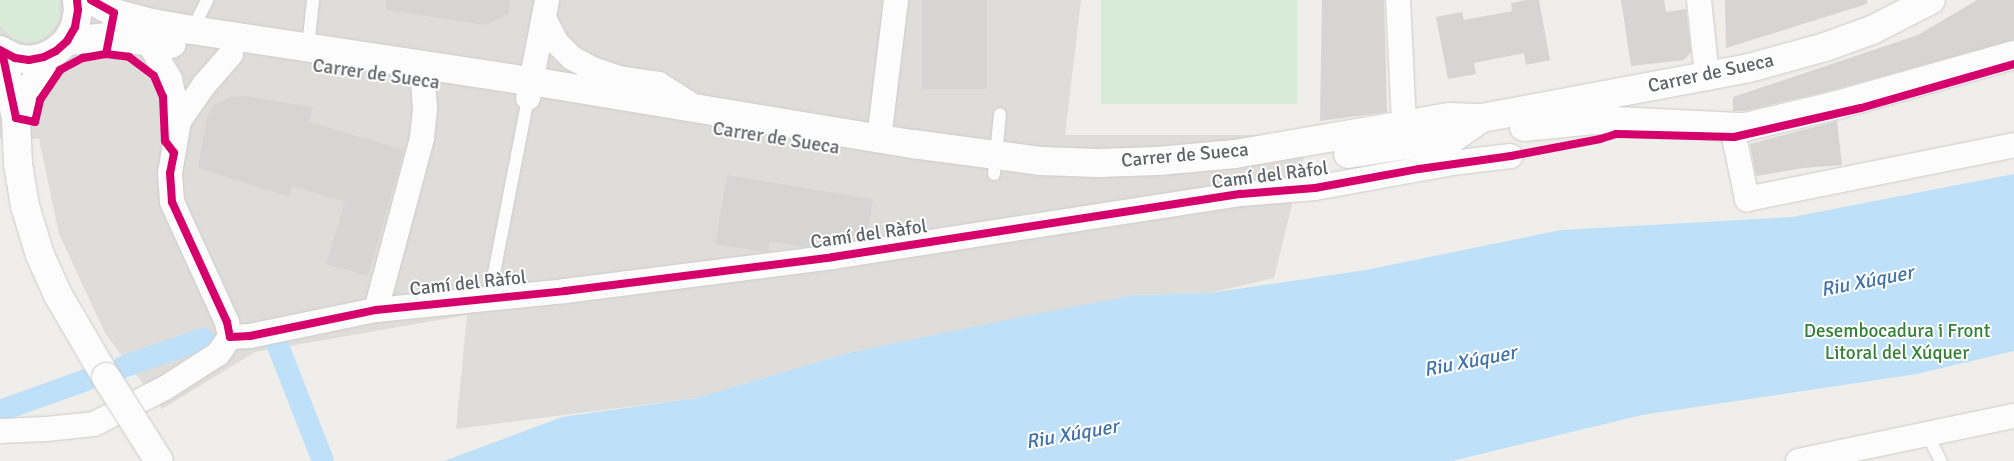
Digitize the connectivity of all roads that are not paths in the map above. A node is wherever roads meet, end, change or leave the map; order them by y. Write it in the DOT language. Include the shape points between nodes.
graph roads {
  1 [pos="77,0"];
  2 [pos="91,0"];
  3 [pos="207,0"];
  4 [pos="313,0"];
  5 [pos="896,0"];
  6 [pos="1398,0"];
  7 [pos="1699,0"];
  8 [pos="1931,0"];
  9 [pos="546,9"];
  10 [pos="192,30"];
  11 [pos="147,40"];
  12 [pos="67,42"];
  13 [pos="308,47"];
  14 [pos="1,51"];
  15 [pos="231,54"];
  16 [pos="2014,55"];
  17 [pos="44,57"];
  18 [pos="1707,76"];
  19 [pos="423,82"];
  20 [pos="529,90"];
  21 [pos="695,107"];
  22 [pos="1000,114"];
  23 [pos="16,118"];
  24 [pos="1482,118"];
  25 [pos="179,121"];
  26 [pos="1732,127"];
  27 [pos="1404,135"];
  28 [pos="1453,138"];
  29 [pos="879,139"];
  30 [pos="2014,145"];
  31 [pos="1511,156"];
  32 [pos="995,164"];
  33 [pos="489,299"];
  34 [pos="376,310"];
  35 [pos="230,337"];
  36 [pos="2014,416"];
  37 [pos="0,431"];
  38 [pos="1928,434"];
  39 [pos="159,461"];
  40 [pos="1798,461"];
  41 [pos="1942,461"];
  1 -- 12 [label="street" via="75,27"];
  2 -- 10 [label="street, Carrer de Sueca" via="114,13"];
  3 -- 10 [label="lane"];
  4 -- 13 [label="lane"];
  5 -- 29 [label="street"];
  6 -- 27 [label="street"];
  7 -- 18 [label="street"];
  8 -- 18 [label="street, Carrer de Sueca" via="1872,30 1825,47"];
  9 -- 20 [label="street"];
  9 -- 21 [label="street" via="556,43 572,58 619,78 659,84"];
  10 -- 13 [label="street, Carrer de Sueca"];
  11 -- 12 [label="street, Carrer de Sueca" via="108,37"];
  11 -- 15 [label="street, Carrer de Sueca"];
  11 -- 25 [label="street" via="170,79"];
  12 -- 17 [label="street"];
  13 -- 20 [label="street, Carrer de Sueca"];
  14 -- 17 [label="street" via="22,59"];
  14 -- 23 [label="street"];
  15 -- 19 [label="street, Carrer de Sueca"];
  15 -- 25 [label="street"];
  16 -- 26 [label="street" via="1837,105 1745,127"];
  17 -- 23 [label="street"];
  18 -- 24 [label="street, Carrer de Sueca"];
  19 -- 20 [label="street, Carrer de Sueca"];
  19 -- 34 [label="street" via="422,138"];
  20 -- 21 [label="street, Carrer de Sueca"];
  20 -- 32 [label="street, Carrer de Sueca"];
  20 -- 33 [label="lane"];
  21 -- 29 [label="street, Carrer de Sueca"];
  22 -- 32 [label="lane"];
  23 -- 39 [label="street, bridge" via="18,164 25,206 40,255 58,295"];
  24 -- 27 [label="street, Carrer de Sueca" via="1450,117"];
  24 -- 28 [label="street, Carrer de Sueca"];
  25 -- 35 [label="street" via="170,173 172,202 227,322"];
  26 -- 28 [label="street" via="1594,120"];
  26 -- 30 [label="street" via="1747,199"];
  27 -- 28 [label="street, Carrer de Sueca"];
  27 -- 32 [label="street, Carrer de Sueca" via="1158,161"];
  29 -- 32 [label="street, Carrer de Sueca"];
  31 -- 33 [label="street, Camí del Ràfol" via="1452,163 1316,188 1241,194 833,257"];
  33 -- 34 [label="street, Camí del Ràfol"];
  34 -- 35 [label="street, Camí del Ràfol" via="250,336"];
  35 -- 37 [label="street" via="218,354 166,388 94,424"];
  36 -- 38 [label="street"];
  38 -- 40 [label="street"];
  38 -- 41 [label="lane"];
}
